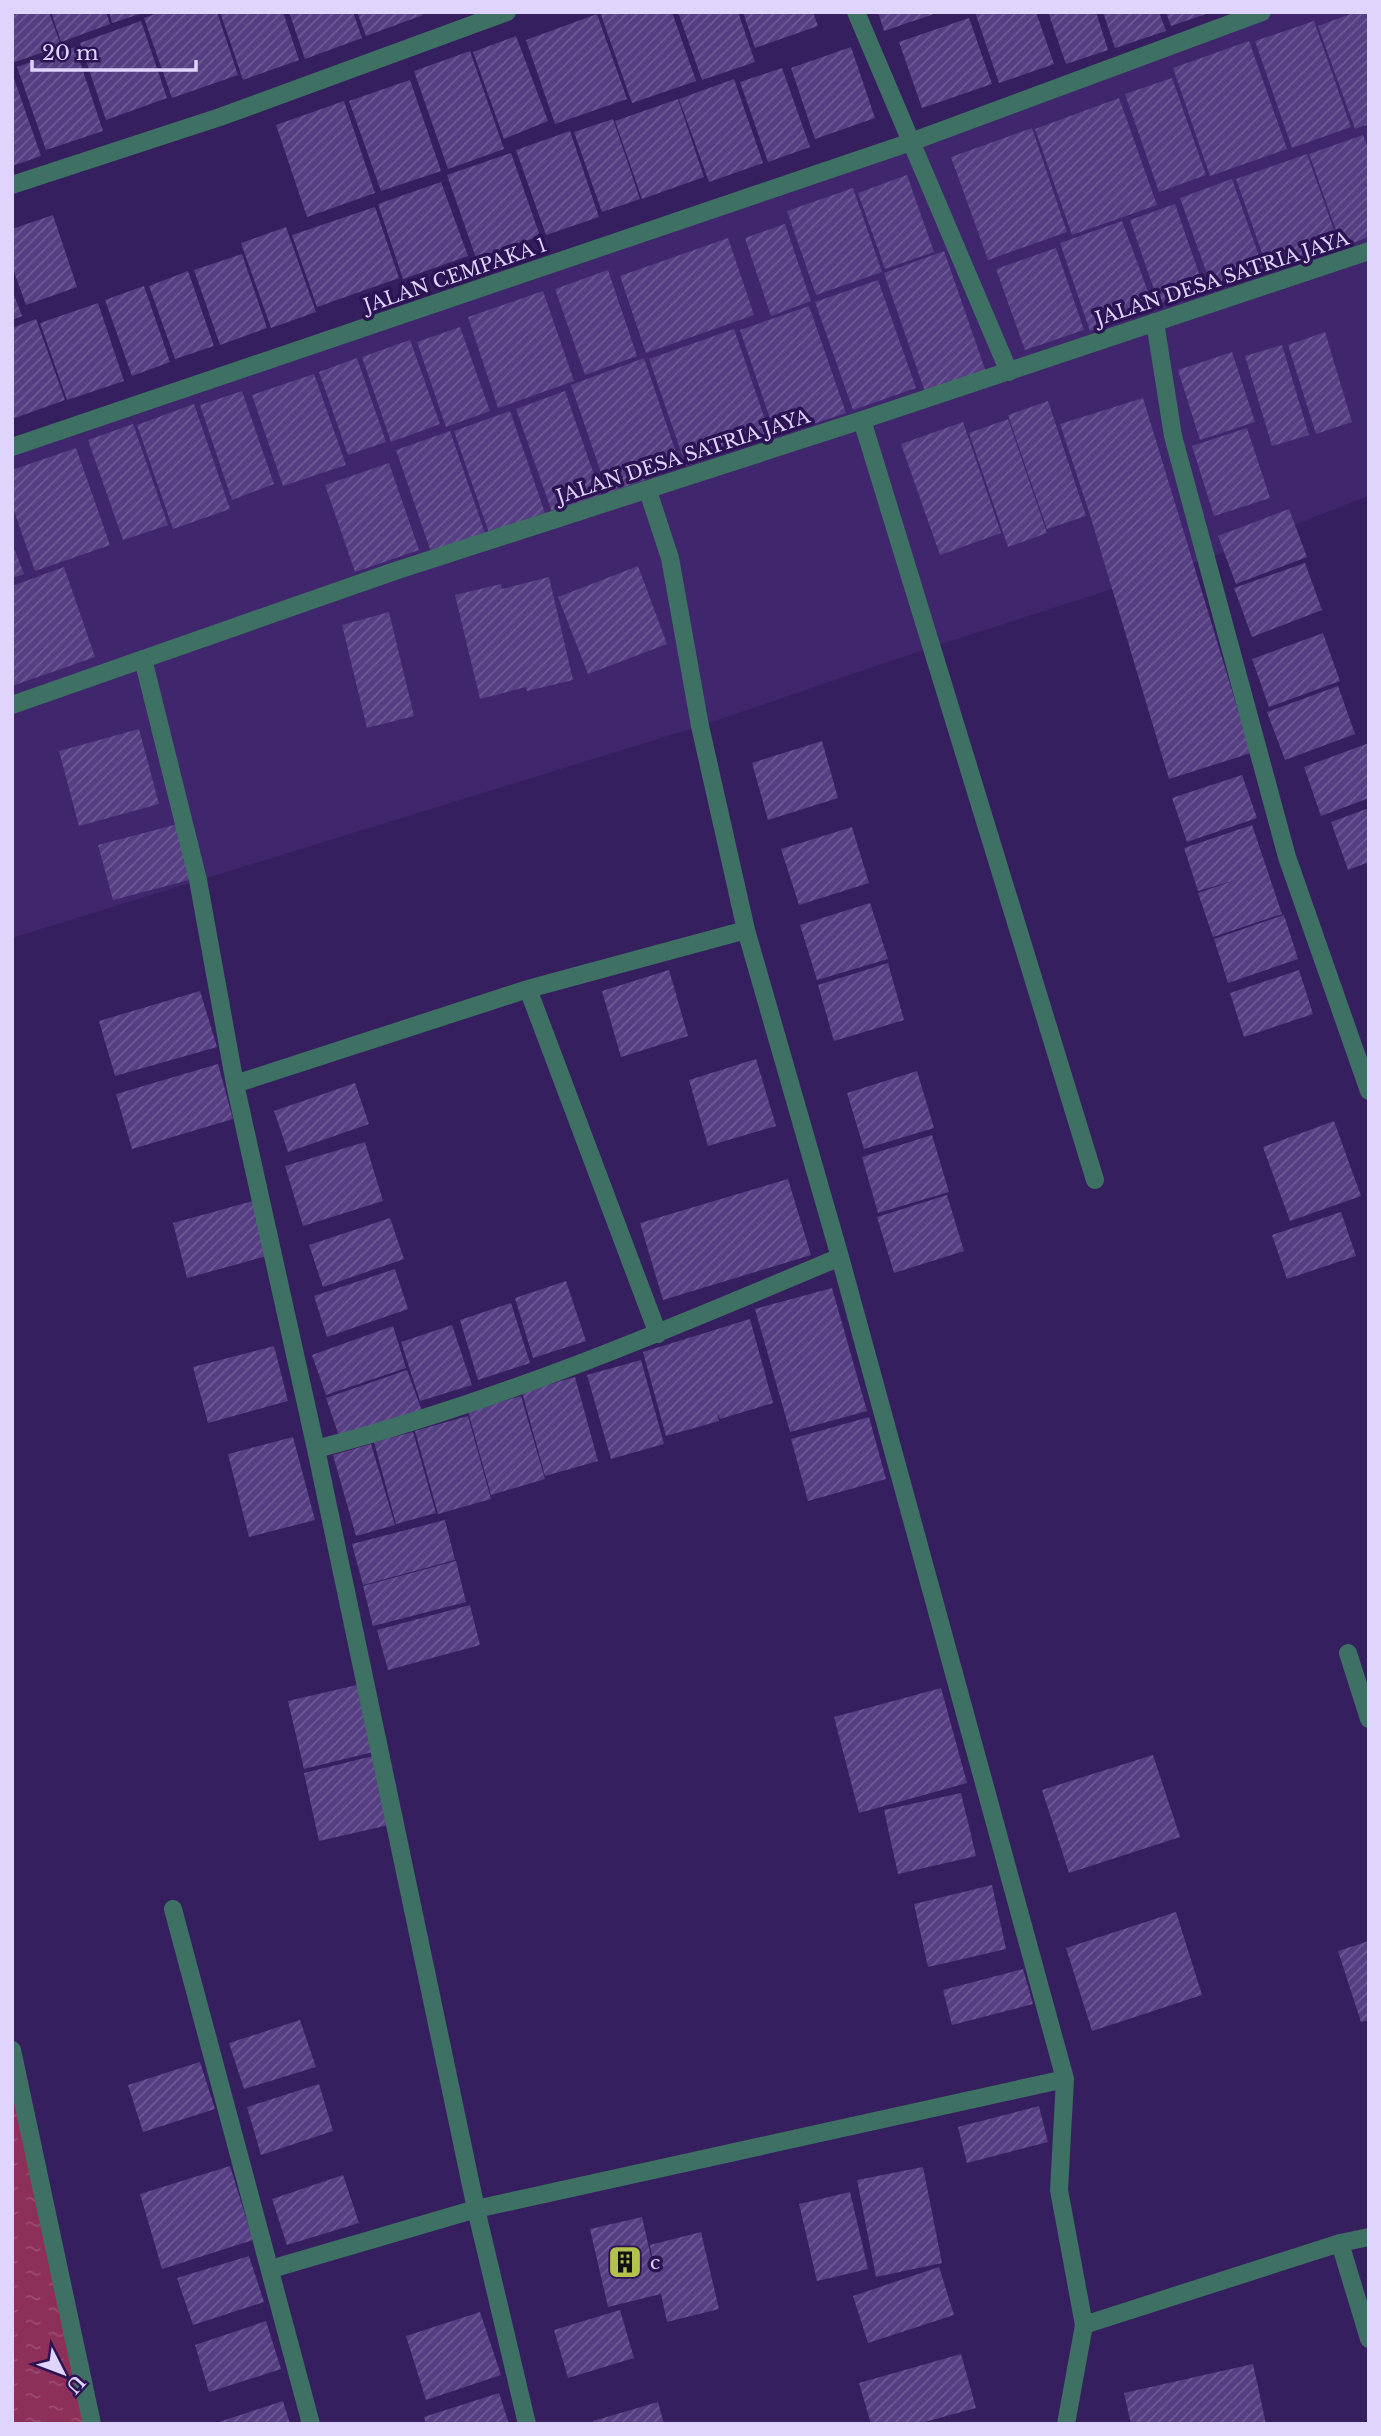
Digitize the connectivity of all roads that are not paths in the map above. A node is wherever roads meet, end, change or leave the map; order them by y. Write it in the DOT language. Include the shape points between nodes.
graph roads {
  1 [pos="507,12"];
  2 [pos="856,12"];
  3 [pos="1262,12"];
  4 [pos="911,142"];
  5 [pos="12,185"];
  6 [pos="1369,251"];
  7 [pos="1155,322"];
  8 [pos="1009,372"];
  9 [pos="862,420"];
  10 [pos="12,447"];
  11 [pos="648,491"];
  12 [pos="143,659"];
  13 [pos="12,705"];
  14 [pos="746,930"];
  15 [pos="528,989"];
  16 [pos="235,1084"];
  17 [pos="1369,1091"];
  18 [pos="1095,1180"];
  19 [pos="840,1257"];
  20 [pos="658,1334"];
  21 [pos="316,1449"];
  22 [pos="1348,1653"];
  23 [pos="1369,1719"];
  24 [pos="173,1909"];
  25 [pos="12,2050"];
  26 [pos="1065,2079"];
  27 [pos="476,2209"];
  28 [pos="1369,2237"];
  29 [pos="1340,2243"];
  30 [pos="271,2269"];
  31 [pos="1084,2325"];
  32 [pos="1369,2339"];
  33 [pos="92,2424"];
  34 [pos="311,2424"];
  35 [pos="527,2424"];
  36 [pos="1066,2424"];
  1 -- 5 [label="street" via="220,117"];
  2 -- 4 [label="street"];
  3 -- 4 [label="street, JALAN CEMPAKA 1"];
  4 -- 8 [label="street"];
  4 -- 10 [label="street, JALAN CEMPAKA 1"];
  6 -- 7 [label="street, JALAN DESA SATRIA JAYA"];
  7 -- 8 [label="street, JALAN DESA SATRIA JAYA"];
  7 -- 17 [label="street" via="1172,436 1287,857"];
  8 -- 9 [label="street, JALAN DESA SATRIA JAYA"];
  9 -- 11 [label="street, JALAN DESA SATRIA JAYA"];
  9 -- 18 [label="street"];
  11 -- 12 [label="street, JALAN DESA SATRIA JAYA" via="395,571"];
  11 -- 14 [label="street" via="670,558 700,726"];
  12 -- 13 [label="street, JALAN DESA SATRIA JAYA"];
  12 -- 16 [label="street" via="198,880"];
  14 -- 15 [label="street"];
  14 -- 19 [label="street"];
  15 -- 16 [label="street"];
  15 -- 20 [label="street"];
  16 -- 21 [label="street"];
  19 -- 20 [label="street"];
  19 -- 26 [label="street"];
  20 -- 21 [label="street" via="439,1415"];
  21 -- 27 [label="street"];
  22 -- 23 [label="street"];
  24 -- 30 [label="street"];
  25 -- 33 [label="street"];
  26 -- 27 [label="street"];
  26 -- 31 [label="street" via="1059,2190"];
  27 -- 30 [label="street"];
  27 -- 35 [label="street"];
  28 -- 29 [label="street"];
  29 -- 31 [label="street"];
  29 -- 32 [label="street"];
  30 -- 34 [label="street"];
  31 -- 36 [label="street"];
}
